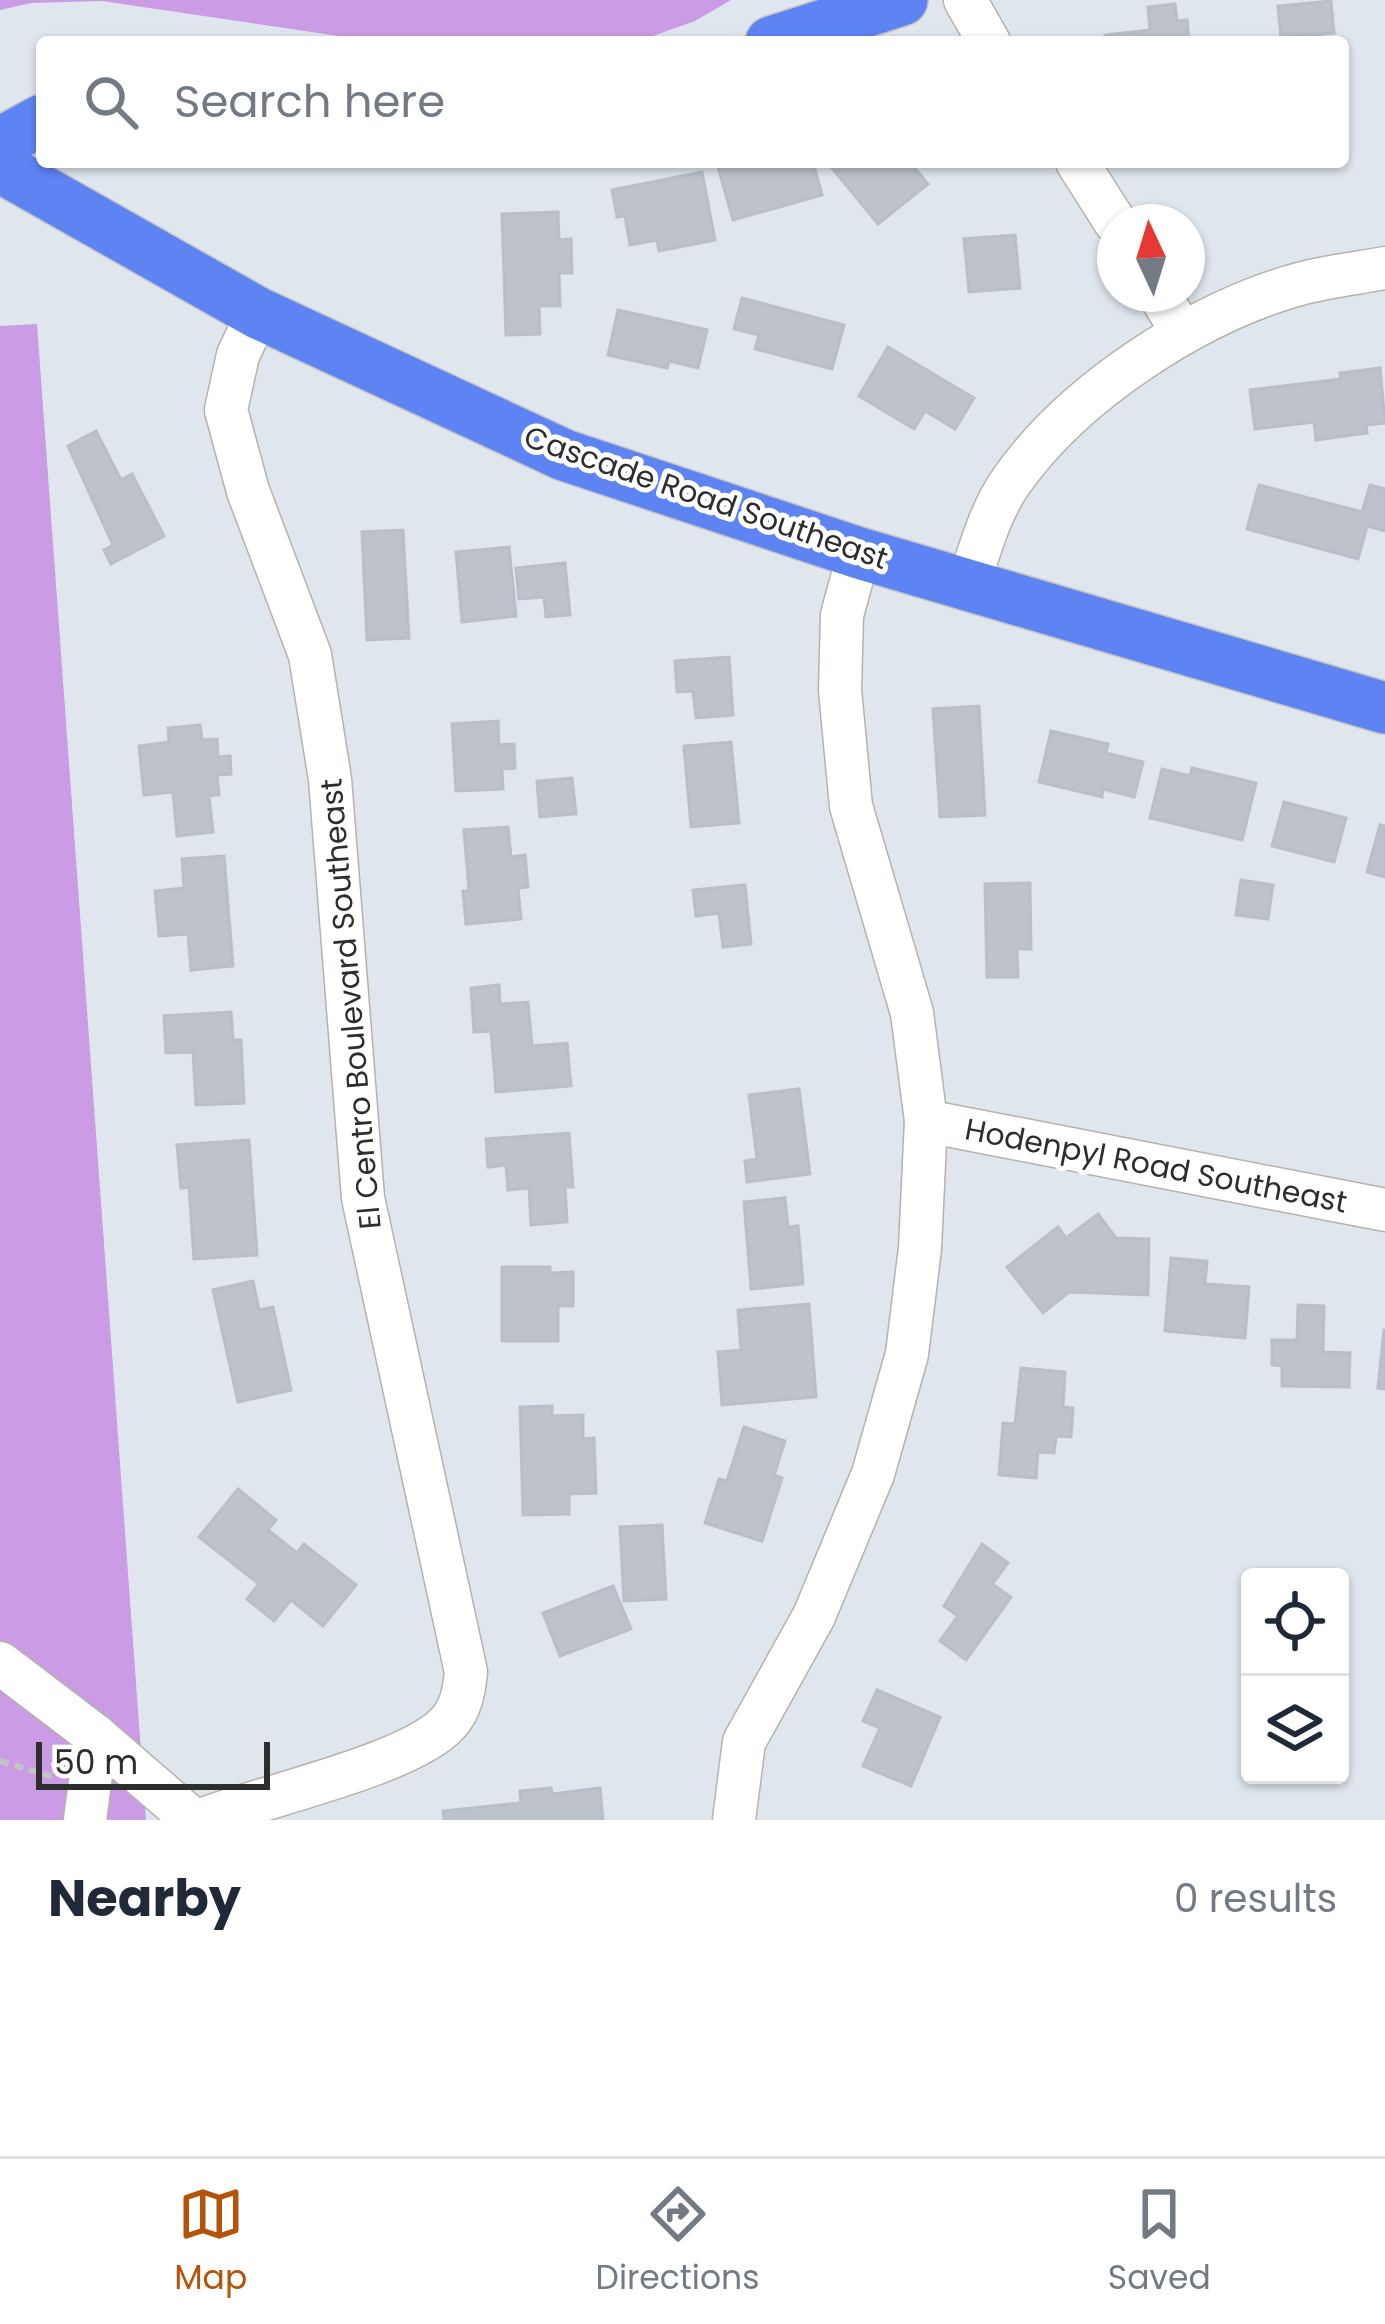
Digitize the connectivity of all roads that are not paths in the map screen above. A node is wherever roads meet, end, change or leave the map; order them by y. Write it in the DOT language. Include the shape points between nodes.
graph roads {
  1 [pos="902,0"];
  2 [pos="965,0"];
  3 [pos="790,36"];
  4 [pos="986,36"];
  5 [pos="36,123"];
  6 [pos="0,143"];
  7 [pos="0,166"];
  8 [pos="1081,168"];
  9 [pos="1104,204"];
  10 [pos="1385,268"];
  11 [pos="1170,312"];
  12 [pos="258,313"];
  13 [pos="1183,332"];
  14 [pos="859,553"];
  15 [pos="968,585"];
  16 [pos="1385,708"];
  17 [pos="926,1121"];
  18 [pos="1385,1210"];
  19 [pos="0,1663"];
  20 [pos="96,1736"];
  21 [pos="85,1820"];
  22 [pos="197,1820"];
  23 [pos="734,1820"];
  1 -- 3 [label="main road"];
  2 -- 4 [label="street"];
  5 -- 6 [label="main road"];
  7 -- 12 [label="main road, Cascade Road Southeast"];
  8 -- 9 [label="street"];
  10 -- 13 [label="street" via="1301,283"];
  11 -- 13 [label="street"];
  12 -- 14 [label="main road, Cascade Road Southeast" via="564,455"];
  12 -- 22 [label="street, El Centro Boulevard Southeast" via="226,410 310,655 330,779 363,1198 466,1672 464,1697 448,1724 415,1748"];
  13 -- 15 [label="street" via="1082,404 1011,482"];
  14 -- 15 [label="main road, Cascade Road Southeast"];
  14 -- 17 [label="street" via="842,615 839,690 851,806 912,1013"];
  15 -- 16 [label="main road, Cascade Road Southeast"];
  17 -- 18 [label="street, Hodenpyl Road Southeast"];
  17 -- 23 [label="street" via="907,1354 873,1474 814,1616 744,1742"];
  19 -- 20 [label="street"];
  20 -- 21 [label="street"];
  20 -- 22 [label="street"];
}
